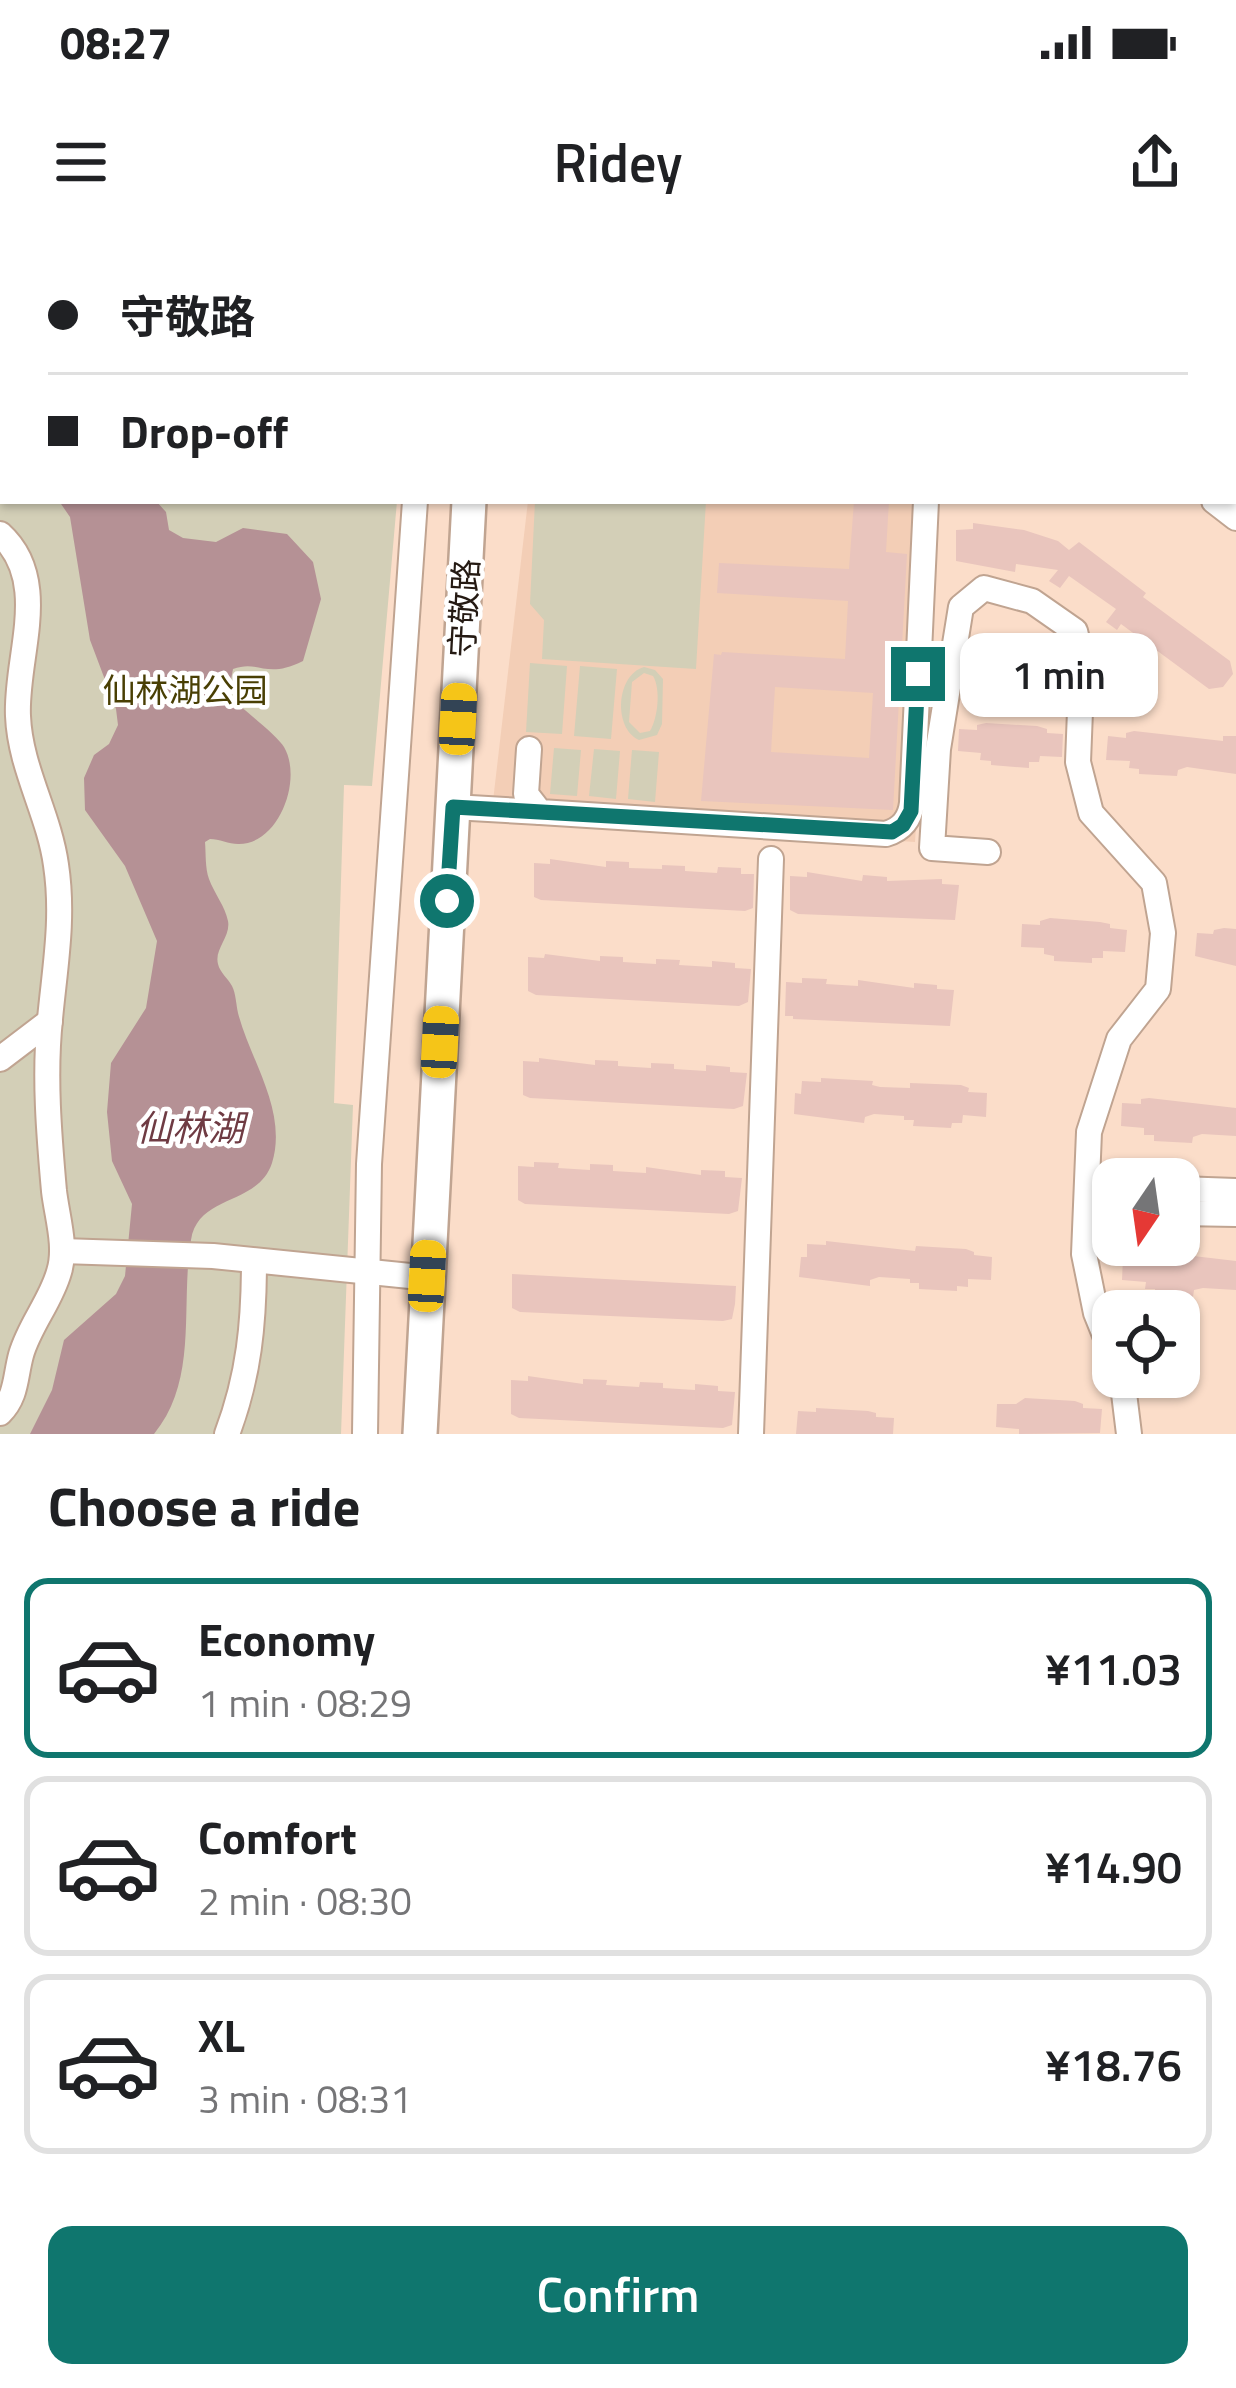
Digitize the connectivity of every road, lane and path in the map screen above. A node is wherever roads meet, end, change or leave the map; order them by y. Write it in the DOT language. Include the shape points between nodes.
graph roads {
  1 [pos="415,504"];
  2 [pos="449,504"];
  3 [pos="470,504"];
  4 [pos="926,504"];
  5 [pos="0,534"];
  6 [pos="529,748"];
  7 [pos="453,807"];
  8 [pos="540,812"];
  9 [pos="988,852"];
  10 [pos="771,860"];
  11 [pos="50,1021"];
  12 [pos="0,1059"];
  13 [pos="1092,1159"];
  14 [pos="1200,1190"];
  15 [pos="1236,1191"];
  16 [pos="1200,1213"];
  17 [pos="1092,1214"];
  18 [pos="1236,1214"];
  19 [pos="62,1251"];
  20 [pos="254,1261"];
  21 [pos="368,1272"];
  22 [pos="410,1276"];
  23 [pos="1092,1293"];
  24 [pos="1125,1398"];
  25 [pos="0,1413"];
  26 [pos="227,1434"];
  27 [pos="365,1434"];
  28 [pos="400,1434"];
  29 [pos="420,1434"];
  30 [pos="752,1434"];
  31 [pos="1130,1434"];
  1 -- 21 [label="street"];
  2 -- 22 [label="main road, 守敬路"];
  3 -- 7 [label="main road, 守敬路"];
  4 -- 8 [label="street" via="912,803 898,829"];
  5 -- 11 [label="street" via="26,584 21,746 47,821 61,910"];
  6 -- 8 [label="street" via="526,794"];
  7 -- 8 [label="street"];
  7 -- 29 [label="main road, 守敬路"];
  9 -- 13 [label="street" via="932,848 961,607 984,588 1032,601 1075,631 1082,660 1078,762 1091,813 1154,883 1163,933 1158,989 1120,1039 1089,1132"];
  10 -- 30 [label="street"];
  11 -- 12 [label="street"];
  11 -- 19 [label="street" via="51,1159"];
  14 -- 15 [label="street"];
  16 -- 18 [label="street"];
  17 -- 23 [label="street" via="1084,1254"];
  19 -- 20 [label="street"];
  19 -- 25 [label="street" via="12,1399"];
  20 -- 21 [label="street"];
  20 -- 26 [label="street" via="250,1356"];
  21 -- 22 [label="street"];
  21 -- 27 [label="street"];
  22 -- 28 [label="main road, 守敬路"];
  24 -- 31 [label="street"];
}
